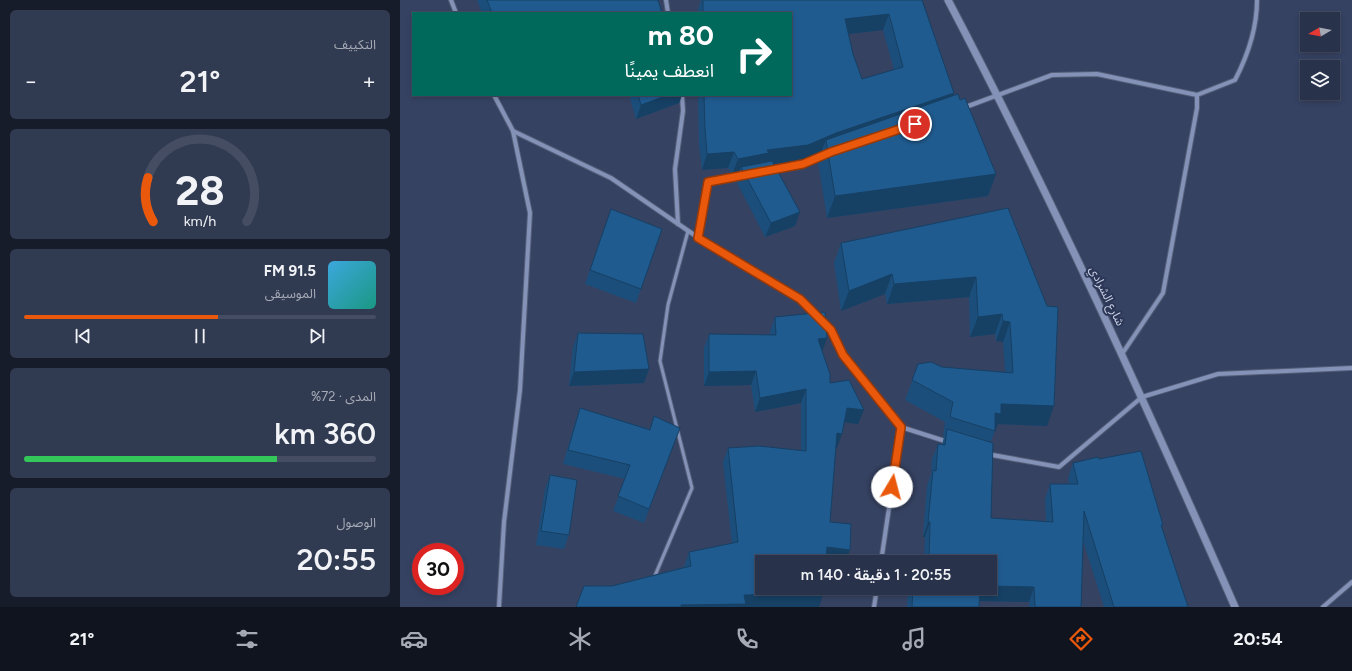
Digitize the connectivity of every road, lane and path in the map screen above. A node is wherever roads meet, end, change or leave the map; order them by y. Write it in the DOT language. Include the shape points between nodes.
graph roads {
  1 [pos="451,0"];
  2 [pos="666,0"];
  3 [pos="948,0"];
  4 [pos="1257,0"];
  5 [pos="456,12"];
  6 [pos="668,12"];
  7 [pos="1197,95"];
  8 [pos="495,96"];
  9 [pos="682,96"];
  10 [pos="998,96"];
  11 [pos="955,110"];
  12 [pos="513,131"];
  13 [pos="831,152"];
  14 [pos="767,171"];
  15 [pos="745,176"];
  16 [pos="678,224"];
  17 [pos="688,231"];
  18 [pos="698,238"];
  19 [pos="1122,354"];
  20 [pos="1352,368"];
  21 [pos="1142,397"];
  22 [pos="901,427"];
  23 [pos="953,444"];
  24 [pos="983,454"];
  25 [pos="882,555"];
  26 [pos="654,578"];
  27 [pos="1352,582"];
  28 [pos="876,595"];
  29 [pos="499,607"];
  30 [pos="874,607"];
  31 [pos="1234,607"];
  32 [pos="1323,607"];
  1 -- 5 [label="street"];
  2 -- 6 [label="street"];
  3 -- 10 [label="street, شارع الشرادي"];
  4 -- 7 [label="street" via="1257,13 1248,55 1235,80"];
  7 -- 10 [label="street" via="1097,74 1052,75"];
  7 -- 19 [label="street" via="1197,108 1163,293"];
  8 -- 12 [label="street"];
  9 -- 16 [label="street" via="683,111 675,169"];
  10 -- 11 [label="street"];
  10 -- 19 [label="street, شارع الشرادي"];
  12 -- 16 [label="street" via="611,178"];
  12 -- 29 [label="street" via="530,213 520,390 504,522"];
  13 -- 14 [label="street" via="803,164"];
  15 -- 18 [label="street" via="708,182"];
  16 -- 17 [label="street"];
  17 -- 18 [label="street"];
  17 -- 26 [label="lane" via="668,305 660,361 692,488"];
  18 -- 22 [label="street" via="800,299 831,330 843,355"];
  19 -- 21 [label="street, شارع الشرادي"];
  20 -- 21 [label="street" via="1218,374"];
  21 -- 24 [label="street" via="1059,467"];
  21 -- 31 [label="street, شارع الشرادي"];
  22 -- 23 [label="street"];
  22 -- 25 [label="street"];
  27 -- 32 [label="street"];
  28 -- 30 [label="street"];
}
